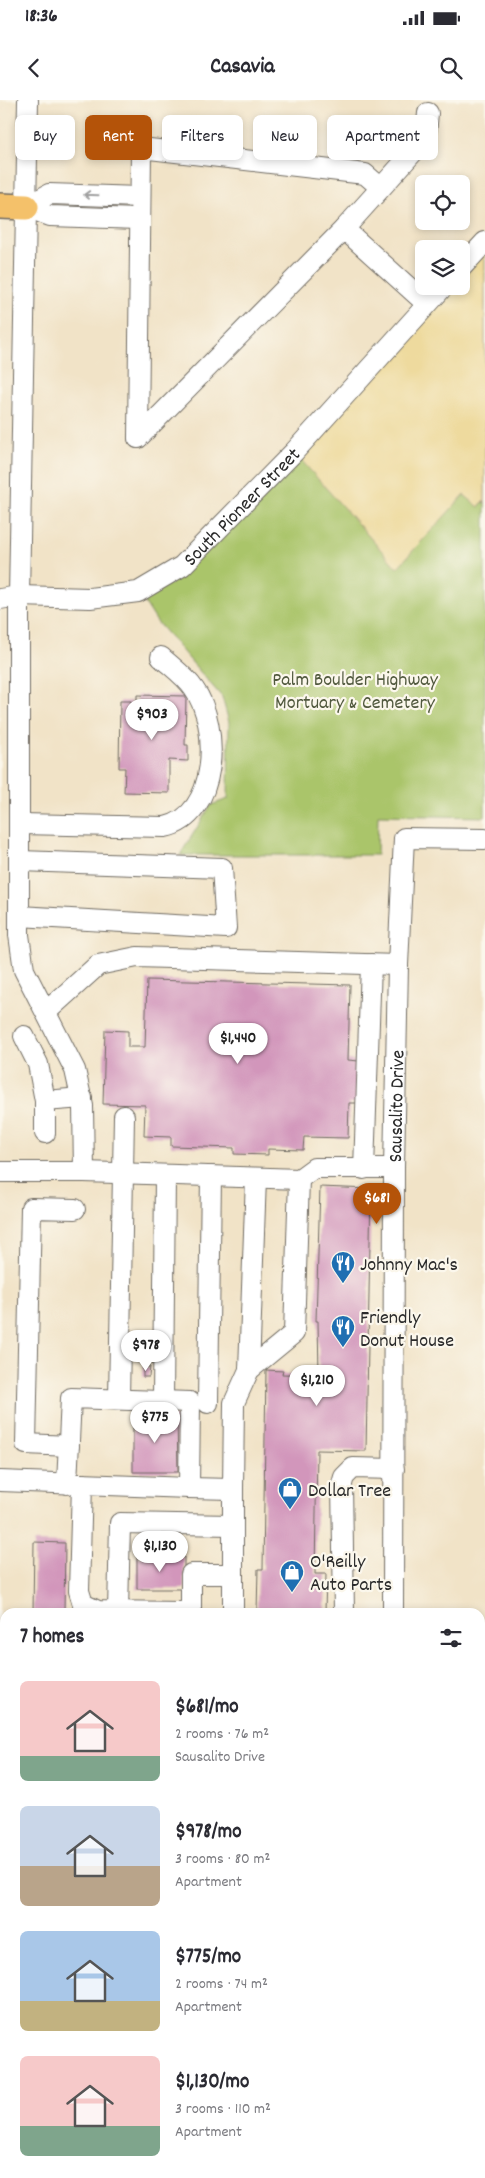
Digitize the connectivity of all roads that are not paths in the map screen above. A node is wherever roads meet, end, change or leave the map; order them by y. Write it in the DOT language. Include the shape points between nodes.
graph roads {
  1 [pos="28,100"];
  2 [pos="428,113"];
  3 [pos="380,187"];
  4 [pos="140,197"];
  5 [pos="0,206"];
  6 [pos="26,207"];
  7 [pos="140,219"];
  8 [pos="344,229"];
  9 [pos="485,242"];
  10 [pos="470,258"];
  11 [pos="436,295"];
  12 [pos="427,304"];
  13 [pos="10,597"];
  14 [pos="161,657"];
  15 [pos="20,824"];
  16 [pos="485,839"];
  17 [pos="20,861"];
  18 [pos="19,916"];
  19 [pos="370,964"];
  20 [pos="398,965"];
  21 [pos="46,1012"];
  22 [pos="24,1036"];
  23 [pos="82,1098"];
  24 [pos="45,1102"];
  25 [pos="124,1116"];
  26 [pos="45,1133"];
  27 [pos="394,1168"];
  28 [pos="364,1169"];
  29 [pos="0,1172"];
  30 [pos="84,1172"];
  31 [pos="122,1173"];
  32 [pos="165,1175"];
  33 [pos="211,1176"];
  34 [pos="256,1178"];
  35 [pos="299,1179"];
  36 [pos="75,1209"];
  37 [pos="249,1370"];
  38 [pos="119,1400"];
  39 [pos="163,1401"];
  40 [pos="199,1402"];
  41 [pos="234,1403"];
  42 [pos="69,1446"];
  43 [pos="394,1469"];
  44 [pos="0,1481"];
  45 [pos="74,1484"];
  46 [pos="189,1488"];
  47 [pos="233,1489"];
  48 [pos="233,1525"];
  49 [pos="233,1574"];
  50 [pos="83,1608"];
  51 [pos="118,1608"];
  52 [pos="191,1608"];
  53 [pos="233,1608"];
  54 [pos="344,1608"];
  55 [pos="393,1608"];
  1 -- 6 [label="street"];
  2 -- 3 [label="street" via="426,134"];
  3 -- 4 [label="street" via="364,174 140,148"];
  3 -- 8 [label="street"];
  4 -- 6 [label="street, one-way" via="49,194"];
  4 -- 7 [label="street"];
  5 -- 6 [label="main road"];
  6 -- 7 [label="street" via="50,216"];
  6 -- 13 [label="street"];
  7 -- 8 [label="street" via="138,438"];
  8 -- 12 [label="street"];
  9 -- 10 [label="street"];
  11 -- 12 [label="street, South Pioneer Street"];
  12 -- 13 [label="street, South Pioneer Street" via="294,452 182,566 138,592 90,598"];
  13 -- 15 [label="street"];
  14 -- 15 [label="street" via="194,689 204,709 210,758 205,789 193,812 184,820 165,826"];
  15 -- 17 [label="street"];
  16 -- 20 [label="street, Sausalito Drive" via="404,838"];
  17 -- 18 [label="street"];
  17 -- 18 [label="street" via="222,868 226,928"];
  18 -- 21 [label="street" via="24,970"];
  19 -- 20 [label="street"];
  19 -- 21 [label="street" via="137,957 98,965"];
  19 -- 28 [label="street"];
  20 -- 27 [label="street, Sausalito Drive"];
  21 -- 23 [label="street" via="76,1070"];
  22 -- 24 [label="street" via="38,1064"];
  23 -- 24 [label="street"];
  23 -- 30 [label="street"];
  24 -- 26 [label="street"];
  25 -- 31 [label="street"];
  27 -- 28 [label="street"];
  27 -- 43 [label="street, Sausalito Drive"];
  28 -- 35 [label="street" via="314,1168"];
  29 -- 30 [label="street"];
  30 -- 31 [label="street"];
  31 -- 32 [label="street"];
  31 -- 38 [label="street"];
  32 -- 33 [label="street"];
  32 -- 39 [label="street"];
  33 -- 34 [label="street"];
  33 -- 40 [label="street"];
  34 -- 35 [label="street"];
  34 -- 37 [label="street"];
  35 -- 37 [label="street" via="294,1333"];
  36 -- 42 [label="street" via="31,1208 26,1444"];
  37 -- 41 [label="street"];
  38 -- 39 [label="street"];
  38 -- 42 [label="street" via="71,1398"];
  39 -- 40 [label="street"];
  40 -- 41 [label="street"];
  40 -- 46 [label="street"];
  41 -- 47 [label="street"];
  42 -- 45 [label="street"];
  43 -- 54 [label="street" via="353,1468 344,1477"];
  43 -- 55 [label="street, Sausalito Drive"];
  44 -- 45 [label="street"];
  45 -- 46 [label="street"];
  45 -- 50 [label="street" via="78,1591"];
  46 -- 47 [label="street"];
  47 -- 48 [label="street"];
  48 -- 49 [label="street"];
  48 -- 51 [label="street" via="120,1523"];
  49 -- 52 [label="street" via="191,1574"];
  49 -- 53 [label="street"];
}
